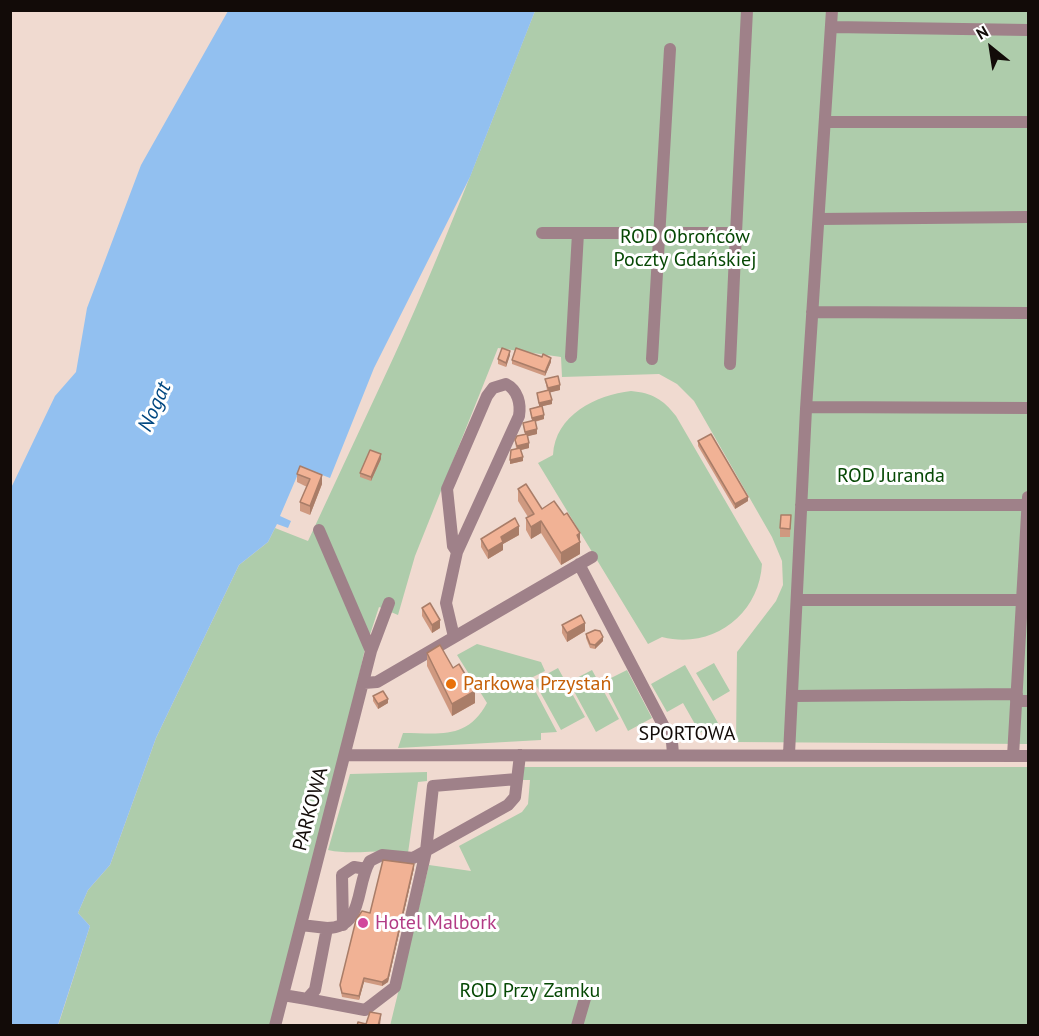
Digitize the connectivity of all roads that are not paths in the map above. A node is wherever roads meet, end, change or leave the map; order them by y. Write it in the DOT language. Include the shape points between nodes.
graph roads {
  1 [pos="747,10"];
  2 [pos="832,10"];
  3 [pos="832,27"];
  4 [pos="1029,30"];
  5 [pos="670,49"];
  6 [pos="825,122"];
  7 [pos="1029,122"];
  8 [pos="1029,217"];
  9 [pos="819,219"];
  10 [pos="542,233"];
  11 [pos="578,233"];
  12 [pos="658,233"];
  13 [pos="736,233"];
  14 [pos="812,312"];
  15 [pos="1029,313"];
  16 [pos="570,357"];
  17 [pos="652,359"];
  18 [pos="730,364"];
  19 [pos="807,407"];
  20 [pos="1029,408"];
  21 [pos="1029,496"];
  22 [pos="801,505"];
  23 [pos="1028,505"];
  24 [pos="320,530"];
  25 [pos="1027,549"];
  26 [pos="457,552"];
  27 [pos="592,557"];
  28 [pos="579,564"];
  29 [pos="797,600"];
  30 [pos="1022,600"];
  31 [pos="389,603"];
  32 [pos="1025,626"];
  33 [pos="454,637"];
  34 [pos="371,651"];
  35 [pos="364,683"];
  36 [pos="792,696"];
  37 [pos="1020,698"];
  38 [pos="520,754"];
  39 [pos="673,754"];
  40 [pos="789,754"];
  41 [pos="346,755"];
  42 [pos="1013,756"];
  43 [pos="1029,756"];
  44 [pos="517,779"];
  45 [pos="426,851"];
  46 [pos="366,869"];
  47 [pos="302,925"];
  48 [pos="343,925"];
  49 [pos="327,928"];
  50 [pos="283,995"];
  51 [pos="586,995"];
  52 [pos="307,999"];
  53 [pos="275,1026"];
  54 [pos="577,1026"];
  1 -- 13 [label="street"];
  2 -- 3 [label="street"];
  3 -- 4 [label="street"];
  3 -- 6 [label="street"];
  5 -- 12 [label="street"];
  6 -- 7 [label="street"];
  6 -- 9 [label="street"];
  8 -- 9 [label="street"];
  9 -- 14 [label="street"];
  10 -- 11 [label="street"];
  11 -- 12 [label="street"];
  11 -- 16 [label="street"];
  12 -- 13 [label="street"];
  12 -- 17 [label="street"];
  13 -- 18 [label="street"];
  14 -- 15 [label="street"];
  14 -- 19 [label="street"];
  19 -- 20 [label="street"];
  19 -- 22 [label="street"];
  21 -- 23 [label="street"];
  22 -- 23 [label="street"];
  22 -- 29 [label="street"];
  23 -- 25 [label="street"];
  24 -- 34 [label="street"];
  25 -- 30 [label="street"];
  26 -- 26 [label="street" via="519,416 518,398 506,384 494,388 487,396 447,489 453,546"];
  26 -- 33 [label="street" via="446,603"];
  27 -- 28 [label="street"];
  28 -- 33 [label="street"];
  28 -- 39 [label="street" via="672,742"];
  29 -- 30 [label="street"];
  29 -- 36 [label="street"];
  30 -- 32 [label="street"];
  31 -- 34 [label="street, PARKOWA"];
  32 -- 37 [label="street"];
  33 -- 35 [label="street" via="377,682"];
  34 -- 35 [label="street, PARKOWA"];
  35 -- 41 [label="street, PARKOWA"];
  36 -- 37 [label="street"];
  36 -- 40 [label="street"];
  37 -- 42 [label="street"];
  38 -- 39 [label="street, SPORTOWA"];
  38 -- 41 [label="street, SPORTOWA"];
  38 -- 44 [label="street"];
  39 -- 40 [label="street, SPORTOWA"];
  40 -- 42 [label="street, SPORTOWA"];
  41 -- 47 [label="street, PARKOWA"];
  42 -- 43 [label="street, SPORTOWA"];
  44 -- 45 [label="street" via="515,797 508,805"];
  44 -- 45 [label="street" via="433,786"];
  45 -- 46 [label="street" via="413,858 382,855 370,861"];
  45 -- 52 [label="street" via="393,990 364,1010"];
  46 -- 48 [label="street" via="353,916"];
  46 -- 48 [label="street" via="354,867 342,875"];
  47 -- 49 [label="street"];
  47 -- 50 [label="street, PARKOWA"];
  48 -- 49 [label="street"];
  49 -- 52 [label="street" via="315,990"];
  50 -- 52 [label="street"];
  50 -- 53 [label="street, PARKOWA"];
  51 -- 54 [label="street"];
}
